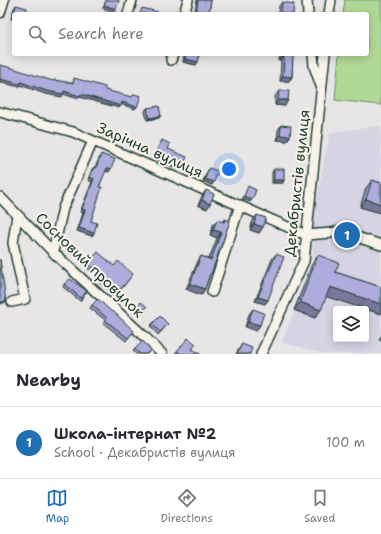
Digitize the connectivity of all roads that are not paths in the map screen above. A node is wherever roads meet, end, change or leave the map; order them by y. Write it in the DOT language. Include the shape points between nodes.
graph roads {
  1 [pos="4,0"];
  2 [pos="132,0"];
  3 [pos="188,0"];
  4 [pos="307,0"];
  5 [pos="331,0"];
  6 [pos="129,12"];
  7 [pos="185,12"];
  8 [pos="308,12"];
  9 [pos="329,12"];
  10 [pos="0,13"];
  11 [pos="313,56"];
  12 [pos="325,56"];
  13 [pos="322,89"];
  14 [pos="0,112"];
  15 [pos="93,141"];
  16 [pos="0,196"];
  17 [pos="240,205"];
  18 [pos="17,215"];
  19 [pos="306,235"];
  20 [pos="381,245"];
  21 [pos="53,252"];
  22 [pos="212,292"];
  23 [pos="12,302"];
  24 [pos="162,354"];
  25 [pos="261,354"];
  1 -- 10 [label="street"];
  2 -- 6 [label="street"];
  3 -- 7 [label="street"];
  4 -- 8 [label="street"];
  5 -- 9 [label="street"];
  11 -- 13 [label="street"];
  12 -- 13 [label="street, Декабристів вулиця"];
  13 -- 19 [label="street, Декабристів вулиця"];
  14 -- 15 [label="street, Зарічна вулиця" via="73,132"];
  15 -- 17 [label="street, Зарічна вулиця"];
  15 -- 21 [label="street" via="63,208"];
  16 -- 18 [label="street, Сосновий провулок"];
  17 -- 19 [label="street, Зарічна вулиця"];
  17 -- 22 [label="street"];
  18 -- 21 [label="street, Сосновий провулок"];
  18 -- 23 [label="street" via="13,243 25,299"];
  19 -- 20 [label="street" via="339,231"];
  19 -- 25 [label="street, Декабристів вулиця" via="304,261"];
  21 -- 24 [label="street, Сосновий провулок"];
}
